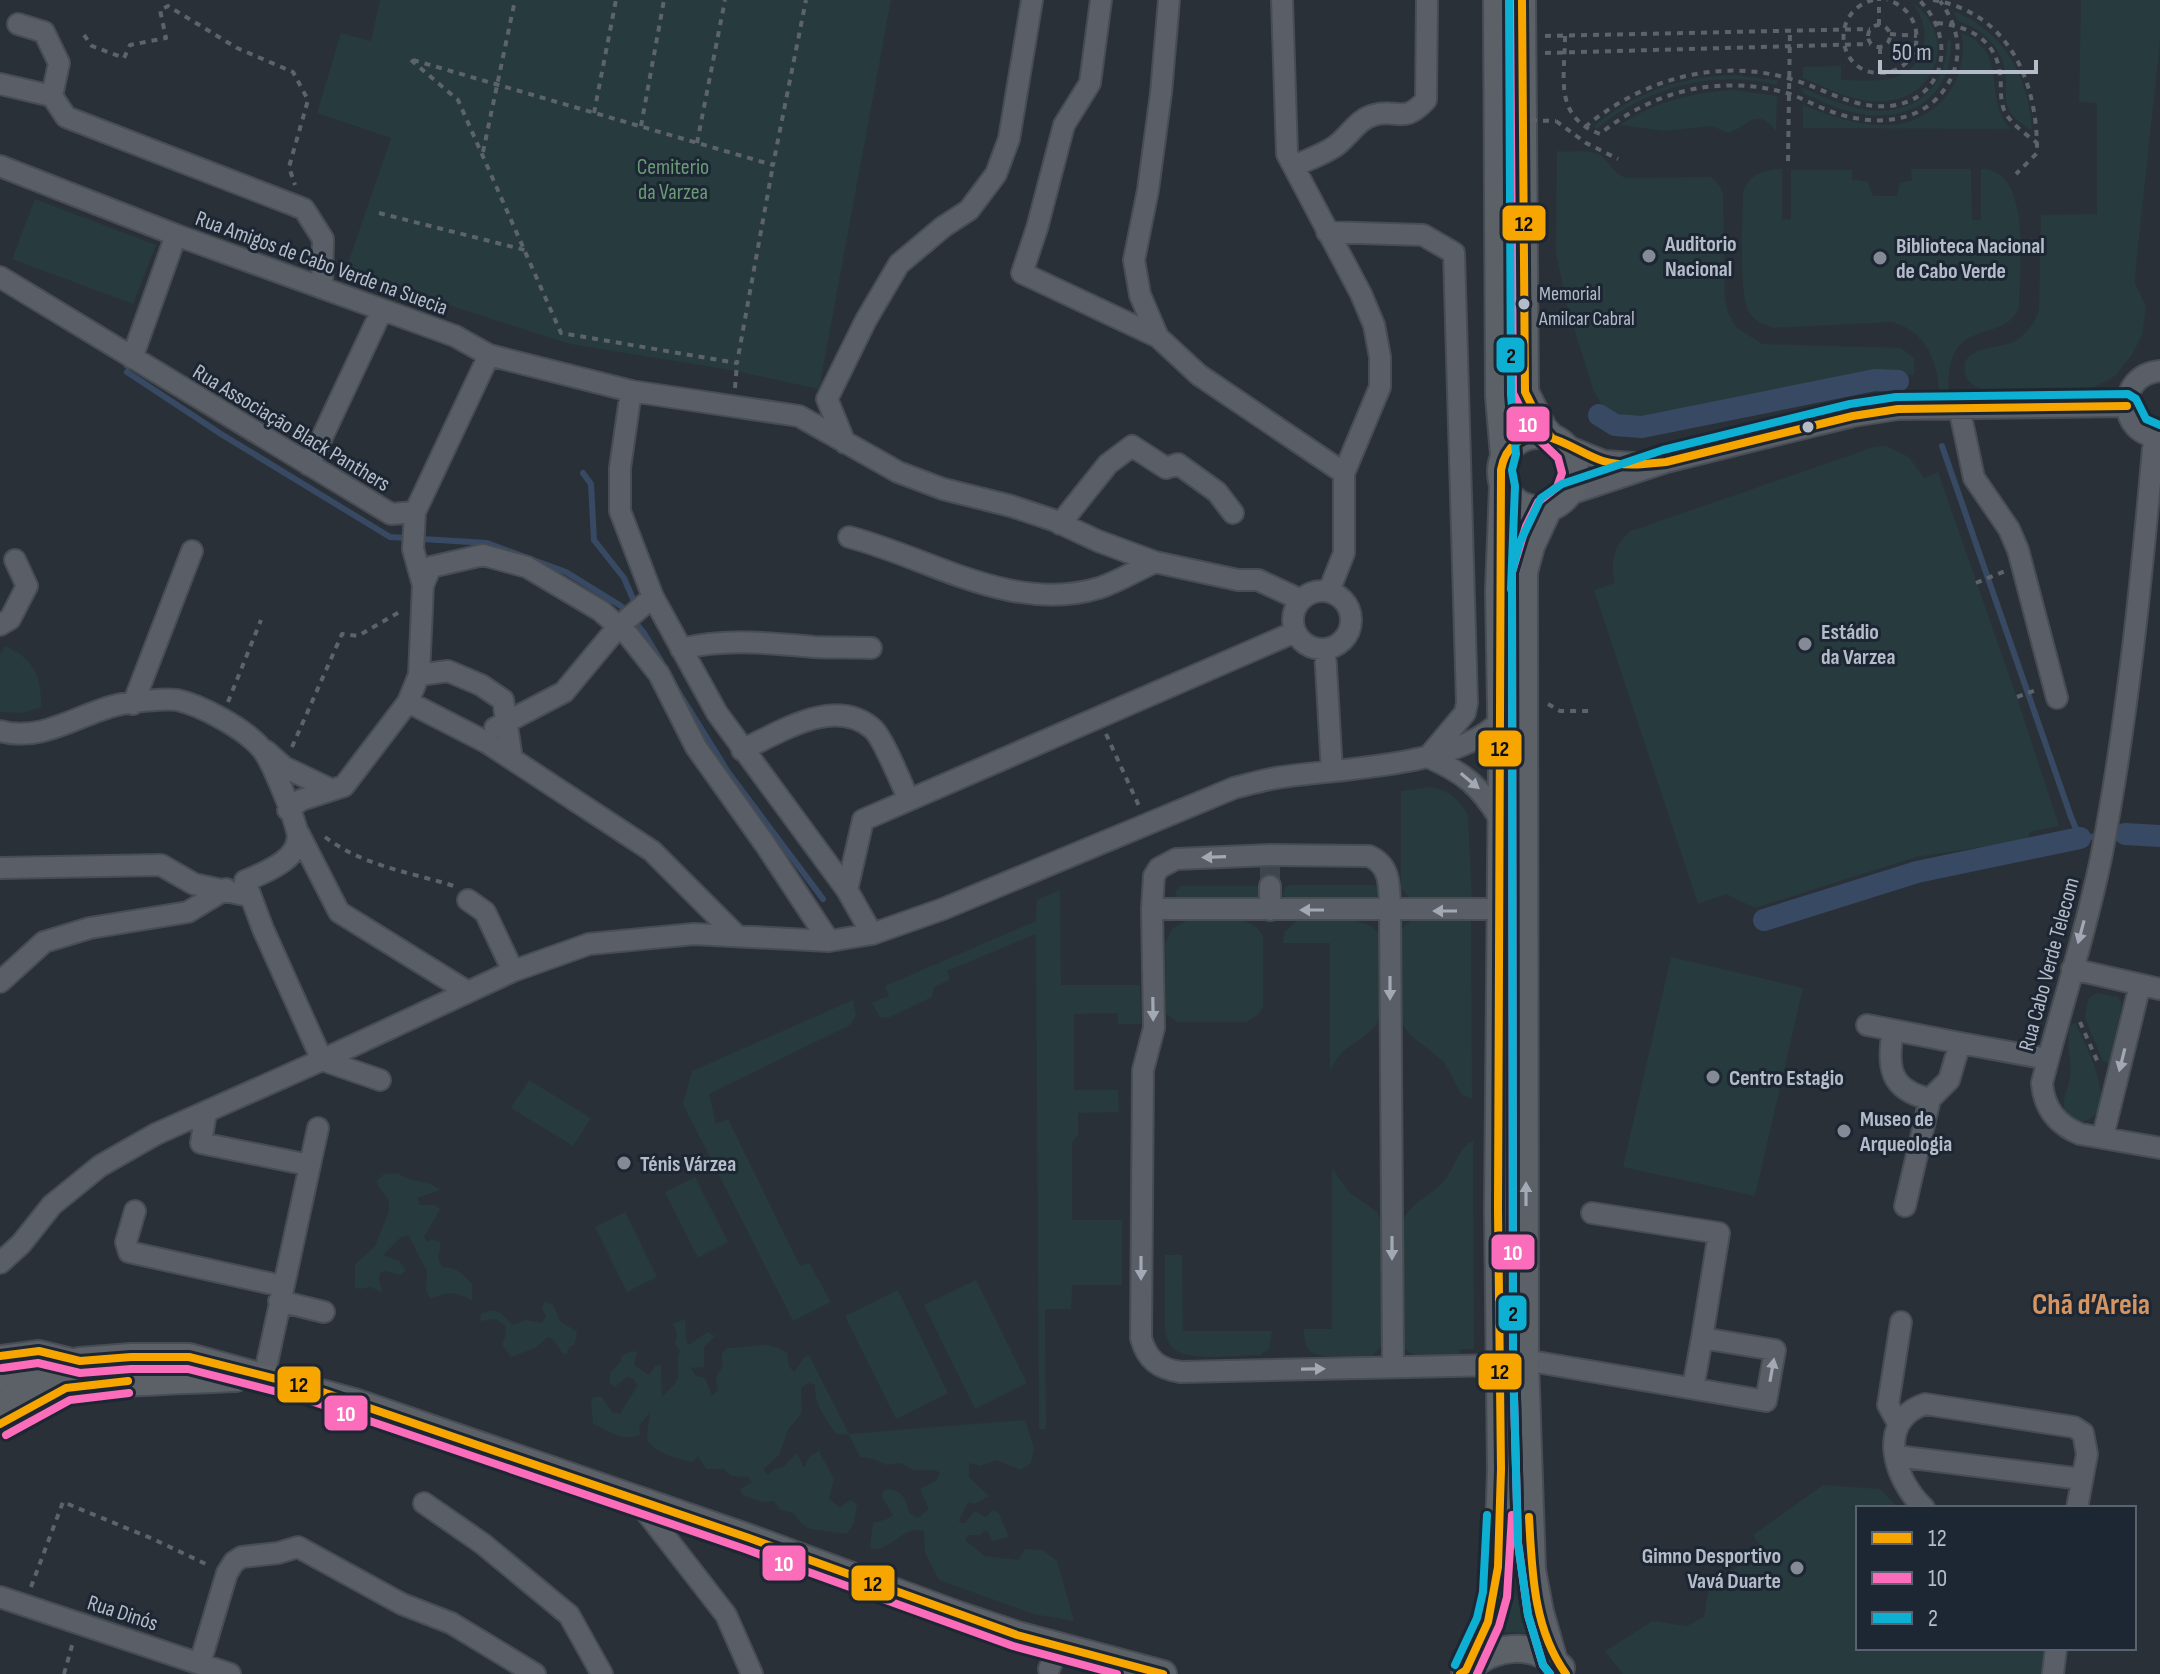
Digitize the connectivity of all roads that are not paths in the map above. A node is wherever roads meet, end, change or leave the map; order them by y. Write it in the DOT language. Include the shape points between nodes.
graph roads {
  1 [pos="1032,0"];
  2 [pos="1101,0"];
  3 [pos="1169,0"];
  4 [pos="1282,0"];
  5 [pos="1427,0"];
  6 [pos="1497,0"];
  7 [pos="1522,0"];
  8 [pos="18,24"];
  9 [pos="0,84"];
  10 [pos="52,96"];
  11 [pos="0,166"];
  12 [pos="1294,166"];
  13 [pos="1327,232"];
  14 [pos="176,235"];
  15 [pos="0,277"];
  16 [pos="322,288"];
  17 [pos="382,310"];
  18 [pos="1158,337"];
  19 [pos="489,355"];
  20 [pos="132,358"];
  21 [pos="2160,371"];
  22 [pos="631,391"];
  23 [pos="2127,406"];
  24 [pos="1959,407"];
  25 [pos="2157,437"];
  26 [pos="1557,441"];
  27 [pos="845,443"];
  28 [pos="1504,455"];
  29 [pos="1666,462"];
  30 [pos="309,465"];
  31 [pos="1344,473"];
  32 [pos="1503,486"];
  33 [pos="1558,501"];
  34 [pos="1233,513"];
  35 [pos="414,520"];
  36 [pos="1060,524"];
  37 [pos="849,537"];
  38 [pos="192,551"];
  39 [pos="15,560"];
  40 [pos="1155,562"];
  41 [pos="422,591"];
  42 [pos="1329,591"];
  43 [pos="653,597"];
  44 [pos="1301,600"];
  45 [pos="0,625"];
  46 [pos="618,627"];
  47 [pos="1295,632"];
  48 [pos="871,648"];
  49 [pos="681,649"];
  50 [pos="1325,650"];
  51 [pos="419,675"];
  52 [pos="2057,698"];
  53 [pos="408,702"];
  54 [pos="133,704"];
  55 [pos="1501,720"];
  56 [pos="506,721"];
  57 [pos="0,731"];
  58 [pos="478,738"];
  59 [pos="263,749"];
  60 [pos="742,750"];
  61 [pos="1428,757"];
  62 [pos="512,759"];
  63 [pos="1332,771"];
  64 [pos="332,790"];
  65 [pos="909,800"];
  66 [pos="295,805"];
  67 [pos="1500,819"];
  68 [pos="299,834"];
  69 [pos="0,868"];
  70 [pos="1270,869"];
  71 [pos="226,889"];
  72 [pos="847,890"];
  73 [pos="249,896"];
  74 [pos="468,900"];
  75 [pos="1152,909"];
  76 [pos="1500,909"];
  77 [pos="1270,910"];
  78 [pos="1390,910"];
  79 [pos="872,934"];
  80 [pos="736,935"];
  81 [pos="829,941"];
  82 [pos="2072,969"];
  83 [pos="513,971"];
  84 [pos="0,982"];
  85 [pos="2150,987"];
  86 [pos="468,992"];
  87 [pos="1867,1025"];
  88 [pos="1893,1030"];
  89 [pos="1960,1043"];
  90 [pos="2048,1059"];
  91 [pos="322,1060"];
  92 [pos="380,1080"];
  93 [pos="1930,1099"];
  94 [pos="206,1112"];
  95 [pos="318,1128"];
  96 [pos="2103,1136"];
  97 [pos="2160,1148"];
  98 [pos="309,1165"];
  99 [pos="1905,1206"];
  100 [pos="135,1211"];
  101 [pos="1592,1213"];
  102 [pos="0,1263"];
  103 [pos="281,1294"];
  104 [pos="324,1312"];
  105 [pos="1901,1322"];
  106 [pos="1702,1338"];
  107 [pos="0,1356"];
  108 [pos="80,1361"];
  109 [pos="1512,1362"];
  110 [pos="1393,1367"];
  111 [pos="264,1377"];
  112 [pos="0,1378"];
  113 [pos="66,1388"];
  114 [pos="1693,1388"];
  115 [pos="0,1405"];
  116 [pos="1898,1423"];
  117 [pos="0,1424"];
  118 [pos="1896,1456"];
  119 [pos="2082,1479"];
  120 [pos="636,1499"];
  121 [pos="424,1503"];
  122 [pos="1923,1506"];
  123 [pos="2077,1506"];
  124 [pos="0,1597"];
  125 [pos="2056,1650"];
  126 [pos="204,1667"];
  127 [pos="1560,1668"];
  128 [pos="1463,1673"];
  129 [pos="230,1674"];
  130 [pos="535,1674"];
  131 [pos="602,1674"];
  132 [pos="752,1674"];
  133 [pos="1163,1674"];
  134 [pos="2053,1674"];
  1 -- 27 [label="street" via="1009,139 996,174 969,210 899,264 866,320 827,399"];
  2 -- 18 [label="street" via="1090,83 1064,125 1022,273"];
  3 -- 18 [label="street" via="1154,148 1134,260 1140,295"];
  4 -- 12 [label="street" via="1285,138"];
  5 -- 12 [label="street" via="1426,100 1402,116 1376,114 1364,119 1335,146"];
  6 -- 28 [label="main road" via="1499,396"];
  7 -- 26 [label="main road" via="1525,392 1543,428"];
  8 -- 10 [label="street" via="44,32 59,63"];
  9 -- 10 [label="street"];
  10 -- 16 [label="street" via="66,117 304,209 323,239"];
  11 -- 14 [label="street, Rua Amigos de Cabo Verde na Suecia"];
  12 -- 13 [label="street"];
  13 -- 31 [label="street" via="1361,294 1380,357 1380,387"];
  13 -- 61 [label="street" via="1423,235 1454,253 1467,703 1465,713"];
  14 -- 16 [label="street, Rua Amigos de Cabo Verde na Suecia"];
  14 -- 20 [label="street"];
  15 -- 20 [label="street, Rua Associação Black Panthers"];
  16 -- 17 [label="street, Rua Amigos de Cabo Verde na Suecia"];
  17 -- 19 [label="street, Rua Amigos de Cabo Verde na Suecia" via="455,336"];
  17 -- 30 [label="street"];
  18 -- 31 [label="street" via="1199,375"];
  19 -- 22 [label="street, Rua Amigos de Cabo Verde na Suecia"];
  19 -- 35 [label="street"];
  20 -- 30 [label="street, Rua Associação Black Panthers"];
  21 -- 23 [label="street" via="2133,385"];
  22 -- 27 [label="street, Rua Amigos de Cabo Verde na Suecia" via="799,416"];
  22 -- 43 [label="street" via="620,511"];
  23 -- 24 [label="street"];
  23 -- 25 [label="street" via="2134,425"];
  24 -- 29 [label="street" via="1853,416"];
  24 -- 52 [label="street" via="1974,478 2009,529 2023,564"];
  25 -- 82 [label="street, Rua Cabo Verde Telecom, one-way" via="2119,758"];
  26 -- 28 [label="main road" via="1530,436"];
  26 -- 29 [label="street" via="1604,461"];
  26 -- 33 [label="main road" via="1569,452 1575,474"];
  27 -- 36 [label="street, Rua Amigos de Cabo Verde na Suecia" via="943,489"];
  28 -- 32 [label="main road"];
  29 -- 33 [label="street"];
  30 -- 35 [label="street, Rua Associação Black Panthers" via="391,514"];
  31 -- 42 [label="street" via="1344,553"];
  32 -- 33 [label="main road" via="1527,508"];
  32 -- 55 [label="main road"];
  109 -- 33 [label="main road, one-way" via="1527,1165 1524,572 1531,546"];
  34 -- 36 [label="street" via="1217,492 1178,464 1166,468 1132,446 1108,464"];
  35 -- 41 [label="street" via="413,549"];
  36 -- 40 [label="street, Rua Amigos de Cabo Verde na Suecia"];
  37 -- 40 [label="street" via="1008,591 1039,596 1098,588"];
  38 -- 54 [label="street"];
  39 -- 45 [label="street" via="27,586 10,619"];
  40 -- 44 [label="street, Rua Amigos de Cabo Verde na Suecia" via="1258,580"];
  41 -- 46 [label="street" via="431,567 483,555 527,567"];
  41 -- 51 [label="street"];
  42 -- 44 [label="street"];
  42 -- 50 [label="street" via="1345,601 1352,617 1348,635"];
  43 -- 46 [label="street"];
  43 -- 49 [label="street"];
  44 -- 47 [label="street" via="1293,615"];
  46 -- 56 [label="street" via="564,692"];
  46 -- 81 [label="street" via="659,674 696,747"];
  47 -- 50 [label="street" via="1307,646"];
  47 -- 65 [label="street"];
  48 -- 49 [label="street" via="740,640"];
  49 -- 60 [label="street"];
  50 -- 63 [label="street"];
  51 -- 53 [label="street"];
  51 -- 56 [label="street" via="448,671 481,685 503,700"];
  53 -- 58 [label="street"];
  53 -- 64 [label="street" via="344,786"];
  54 -- 57 [label="street" via="116,705 53,729"];
  54 -- 59 [label="street" via="176,700 222,719"];
  55 -- 61 [label="street" via="1476,740"];
  55 -- 67 [label="main road"];
  56 -- 58 [label="street"];
  56 -- 62 [label="street"];
  58 -- 62 [label="street"];
  59 -- 64 [label="street" via="284,767"];
  59 -- 66 [label="street"];
  60 -- 65 [label="street" via="802,722 843,713 874,729"];
  60 -- 72 [label="street"];
  61 -- 63 [label="street"];
  61 -- 67 [label="street, one-way" via="1467,777"];
  62 -- 80 [label="street" via="652,851"];
  63 -- 79 [label="street" via="1234,788"];
  64 -- 66 [label="street"];
  65 -- 72 [label="street" via="863,820"];
  66 -- 68 [label="street"];
  67 -- 76 [label="main road"];
  68 -- 73 [label="street" via="294,851 275,868 245,881"];
  68 -- 86 [label="street" via="339,912"];
  69 -- 71 [label="street" via="161,865 194,884"];
  70 -- 75 [label="street, one-way" via="1168,861 1154,876"];
  70 -- 77 [label="street"];
  70 -- 78 [label="street" via="1369,856 1387,875"];
  71 -- 73 [label="street"];
  71 -- 84 [label="street" via="188,912 90,928 44,942"];
  72 -- 79 [label="street"];
  73 -- 91 [label="street"];
  74 -- 83 [label="street" via="485,912"];
  75 -- 77 [label="street"];
  75 -- 110 [label="street, one-way" via="1154,1028 1143,1070 1144,1349 1158,1366 1181,1372"];
  76 -- 78 [label="street, one-way"];
  76 -- 109 [label="main road"];
  78 -- 77 [label="street, one-way"];
  78 -- 110 [label="street, one-way"];
  79 -- 81 [label="street"];
  80 -- 81 [label="street"];
  80 -- 83 [label="street" via="589,944"];
  82 -- 85 [label="street"];
  82 -- 90 [label="street, Rua Cabo Verde Telecom"];
  83 -- 86 [label="street"];
  85 -- 96 [label="street, one-way"];
  86 -- 91 [label="street"];
  87 -- 88 [label="street"];
  88 -- 89 [label="street"];
  88 -- 93 [label="street" via="1889,1055 1896,1080 1916,1096"];
  89 -- 90 [label="street"];
  89 -- 93 [label="street" via="1949,1080"];
  90 -- 96 [label="street, Rua Cabo Verde Telecom" via="2042,1083 2046,1104 2059,1122 2080,1134"];
  91 -- 92 [label="street"];
  91 -- 94 [label="street"];
  93 -- 99 [label="street"];
  94 -- 98 [label="street" via="201,1143"];
  94 -- 102 [label="street" via="100,1166 52,1205"];
  95 -- 98 [label="street"];
  96 -- 97 [label="street"];
  98 -- 103 [label="street"];
  100 -- 103 [label="street" via="126,1242 129,1252"];
  101 -- 106 [label="street" via="1719,1233"];
  103 -- 104 [label="street"];
  103 -- 111 [label="street"];
  105 -- 116 [label="street" via="1888,1405"];
  106 -- 114 [label="street"];
  114 -- 106 [label="street, one-way" via="1766,1401 1775,1350"];
  107 -- 108 [label="street" via="39,1351"];
  108 -- 111 [label="main road" via="189,1357"];
  108 -- 112 [label="main road"];
  109 -- 110 [label="street"];
  109 -- 114 [label="street"];
  109 -- 127 [label="main road" via="1532,1570"];
  109 -- 128 [label="main road" via="1495,1594 1488,1622"];
  111 -- 113 [label="main road"];
  111 -- 120 [label="main road" via="366,1406"];
  113 -- 115 [label="main road"];
  113 -- 117 [label="street"];
  116 -- 118 [label="street"];
  116 -- 119 [label="street" via="1925,1404 2074,1427 2086,1442"];
  118 -- 119 [label="street"];
  118 -- 122 [label="street"];
  119 -- 123 [label="street"];
  120 -- 132 [label="street" via="726,1615"];
  120 -- 133 [label="main road" via="958,1615 1054,1658"];
  121 -- 131 [label="street" via="569,1615"];
  124 -- 126 [label="street, Rua Dinós"];
  125 -- 134 [label="street"];
  126 -- 129 [label="street, Rua Dinós"];
  126 -- 130 [label="street" via="234,1562 298,1547 402,1604 451,1623"];
  127 -- 128 [label="main road" via="1537,1652 1518,1648 1480,1658"];
}
